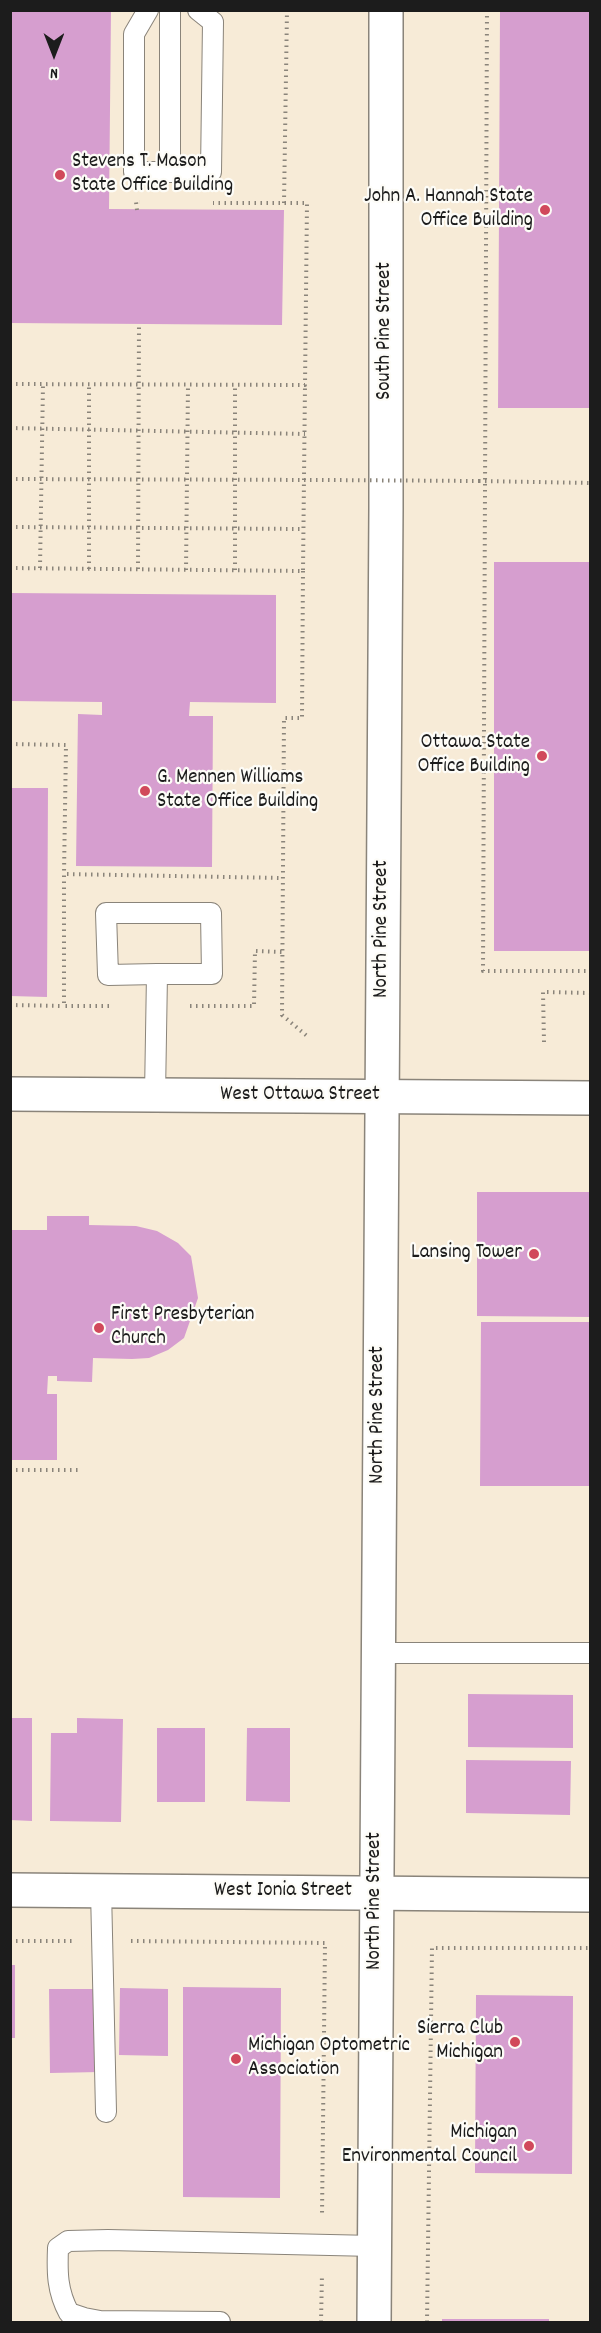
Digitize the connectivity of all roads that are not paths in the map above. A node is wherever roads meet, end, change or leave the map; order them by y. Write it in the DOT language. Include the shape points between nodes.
graph roads {
  1 [pos="148,10"];
  2 [pos="170,10"];
  3 [pos="198,10"];
  4 [pos="386,10"];
  5 [pos="170,171"];
  6 [pos="386,508"];
  7 [pos="158,974"];
  8 [pos="10,1094"];
  9 [pos="155,1095"];
  10 [pos="382,1097"];
  11 [pos="591,1098"];
  12 [pos="378,1653"];
  13 [pos="591,1653"];
  14 [pos="10,1890"];
  15 [pos="101,1890"];
  16 [pos="377,1892"];
  17 [pos="591,1894"];
  18 [pos="106,2112"];
  19 [pos="374,2246"];
  20 [pos="219,2322"];
  21 [pos="374,2322"];
  1 -- 5 [label="lane" via="134,34 134,171"];
  2 -- 5 [label="lane"];
  3 -- 5 [label="lane" via="213,22 211,171"];
  4 -- 6 [label="street, South Pine Street"];
  6 -- 10 [label="street, North Pine Street"];
  7 -- 7 [label="lane" via="212,974 211,913 106,913 108,975"];
  7 -- 9 [label="lane"];
  8 -- 9 [label="street, West Ottawa Street"];
  9 -- 10 [label="street, West Ottawa Street"];
  10 -- 11 [label="street, West Ottawa Street"];
  10 -- 12 [label="street, North Pine Street"];
  12 -- 13 [label="lane"];
  12 -- 16 [label="street, North Pine Street"];
  14 -- 15 [label="street, West Ionia Street"];
  15 -- 16 [label="street, West Ionia Street"];
  15 -- 18 [label="lane"];
  16 -- 17 [label="street, West Ionia Street"];
  16 -- 19 [label="street, North Pine Street"];
  19 -- 20 [label="lane" via="108,2240 68,2241 58,2248 57,2279 69,2313 100,2320"];
  19 -- 21 [label="street, North Pine Street"];
}
